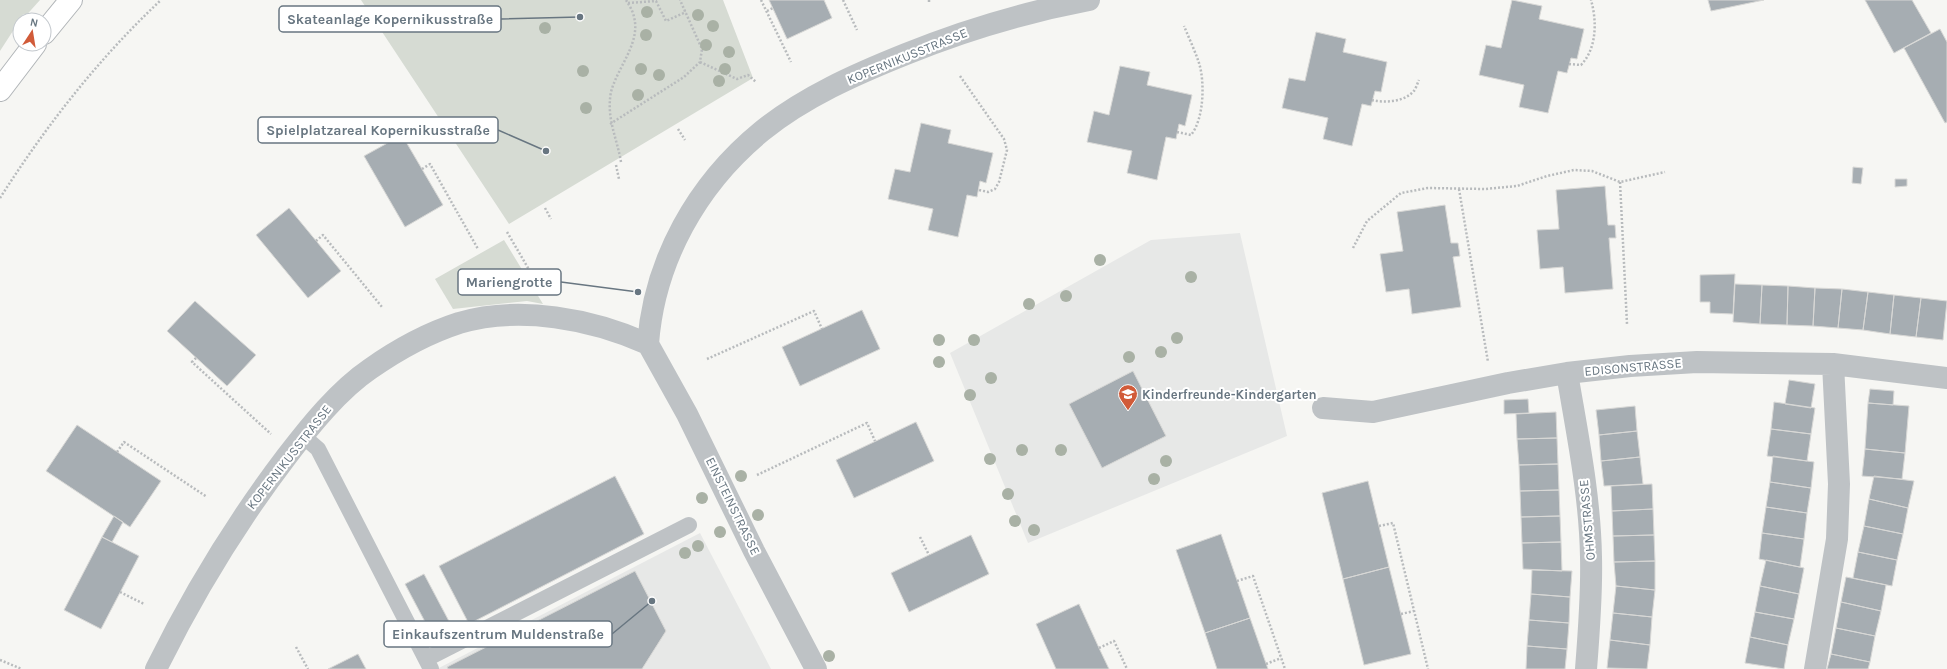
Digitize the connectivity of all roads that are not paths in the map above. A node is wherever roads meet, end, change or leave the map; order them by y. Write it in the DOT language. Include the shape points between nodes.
graph roads {
  1 [pos="71,0"];
  2 [pos="1089,0"];
  3 [pos="52,23"];
  4 [pos="29,52"];
  5 [pos="0,90"];
  6 [pos="648,344"];
  7 [pos="1833,364"];
  8 [pos="1567,372"];
  9 [pos="1947,378"];
  10 [pos="1323,408"];
  11 [pos="297,444"];
  12 [pos="688,525"];
  13 [pos="429,664"];
  14 [pos="156,669"];
  15 [pos="816,669"];
  16 [pos="1586,669"];
  17 [pos="1815,669"];
  1 -- 3 [label="highway"];
  2 -- 6 [label="street, KOPERNIKUSSTRASSE" via="1048,8 989,25 911,52 822,92 762,131 712,181 680,231 670,250 655,297"];
  4 -- 5 [label="highway"];
  6 -- 11 [label="street, KOPERNIKUSSTRASSE" via="611,329 541,315 497,316 460,323 418,340 369,369 330,404"];
  6 -- 15 [label="street, EINSTEINSTRASSE" via="687,414 754,551"];
  7 -- 8 [label="street, EDISONSTRASSE" via="1698,362"];
  7 -- 9 [label="street, EDISONSTRASSE"];
  7 -- 17 [label="street" via="1839,484 1837,539"];
  8 -- 10 [label="street, EDISONSTRASSE" via="1373,412"];
  8 -- 16 [label="street, OHMSTRASSE" via="1587,498 1591,555 1592,601"];
  11 -- 13 [label="lane" via="318,450"];
  11 -- 14 [label="street, KOPERNIKUSSTRASSE" via="262,489 224,546 184,613"];
  12 -- 13 [label="lane"];
}
